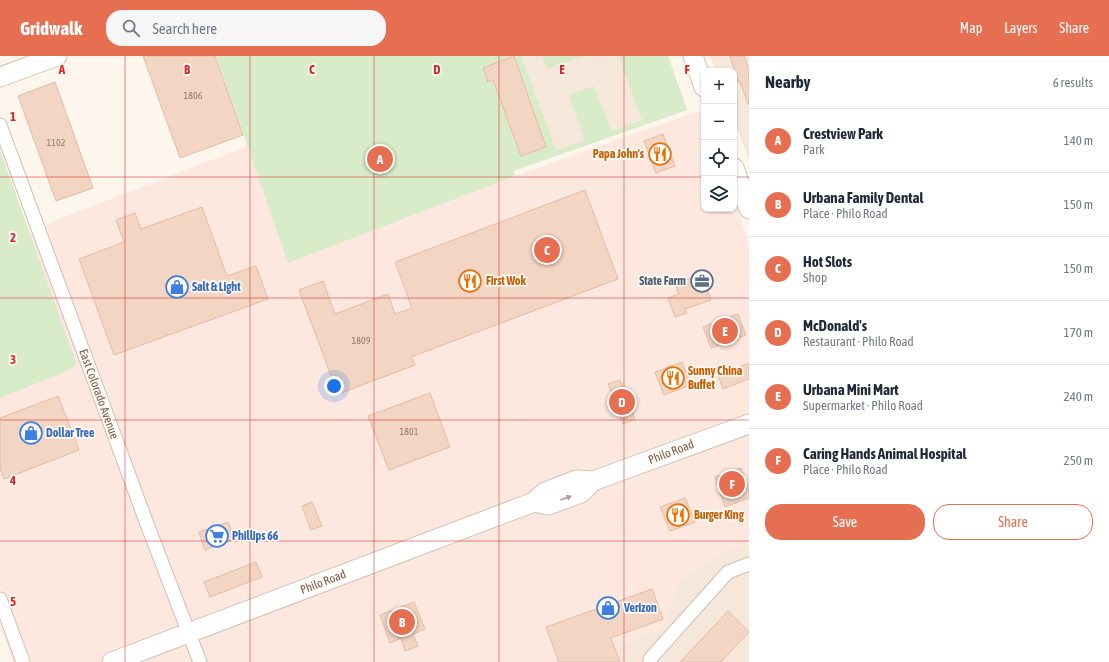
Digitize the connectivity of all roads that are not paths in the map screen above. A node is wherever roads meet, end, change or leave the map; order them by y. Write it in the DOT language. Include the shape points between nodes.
graph roads {
  1 [pos="57,56"];
  2 [pos="693,56"];
  3 [pos="0,77"];
  4 [pos="701,79"];
  5 [pos="0,125"];
  6 [pos="737,176"];
  7 [pos="749,208"];
  8 [pos="749,424"];
  9 [pos="749,564"];
  10 [pos="0,599"];
  11 [pos="189,633"];
  12 [pos="23,662"];
  13 [pos="112,662"];
  14 [pos="200,662"];
  15 [pos="650,662"];
  1 -- 3 [label="main road"];
  2 -- 4 [label="main road"];
  5 -- 11 [label="street, East Colorado Avenue"];
  6 -- 7 [label="main road"];
  8 -- 11 [label="main road, Philo Road" via="593,481 576,480 545,492 534,502"];
  9 -- 15 [label="street" via="728,572"];
  10 -- 12 [label="street"];
  11 -- 13 [label="main road, Philo Road"];
  11 -- 14 [label="street, East Colorado Avenue"];
}
